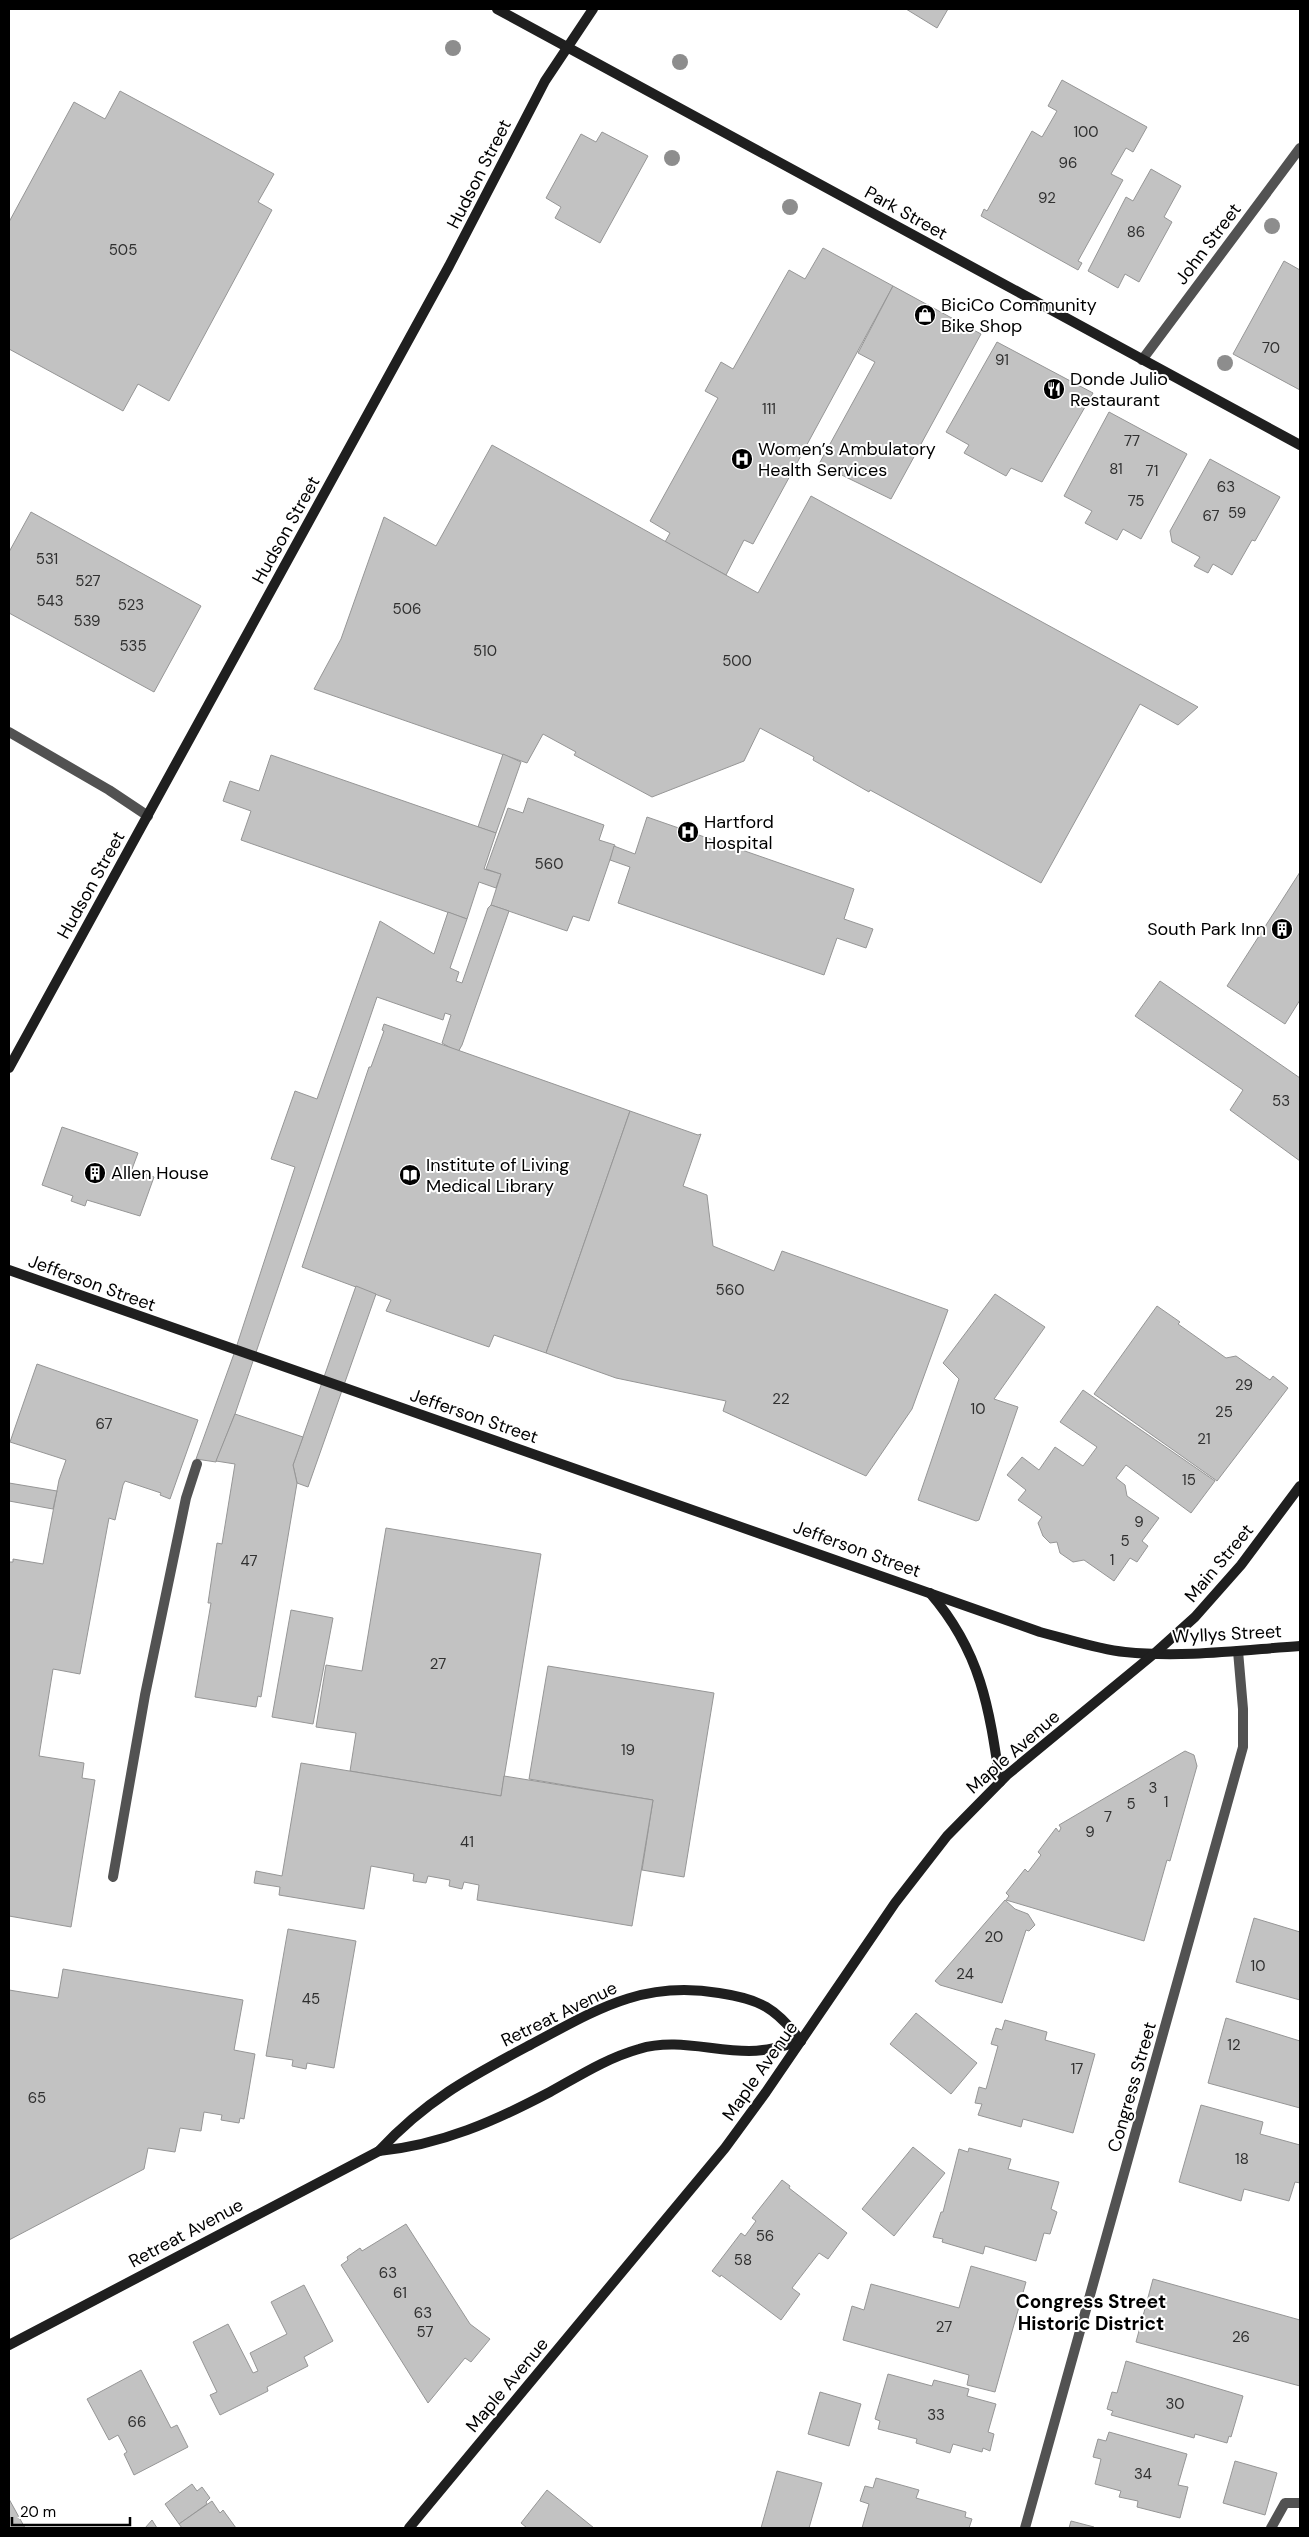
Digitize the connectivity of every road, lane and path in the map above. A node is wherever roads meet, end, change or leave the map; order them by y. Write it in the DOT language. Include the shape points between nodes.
graph roads {
  1 [pos="497,9"];
  2 [pos="593,9"];
  3 [pos="568,48"];
  4 [pos="1300,148"];
  5 [pos="1142,360"];
  6 [pos="1300,445"];
  7 [pos="9,732"];
  8 [pos="148,816"];
  9 [pos="9,1068"];
  10 [pos="9,1270"];
  11 [pos="197,1464"];
  12 [pos="1300,1486"];
  13 [pos="930,1592"];
  14 [pos="1300,1646"];
  15 [pos="1238,1651"];
  16 [pos="1155,1653"];
  17 [pos="1000,1782"];
  18 [pos="113,1877"];
  19 [pos="801,2041"];
  20 [pos="379,2150"];
  21 [pos="9,2345"];
  22 [pos="1300,2503"];
  23 [pos="409,2528"];
  24 [pos="1026,2528"];
  25 [pos="1271,2528"];
  1 -- 3 [label="main road, Park Street"];
  2 -- 3 [label="main road, Hudson Street"];
  3 -- 5 [label="main road, Park Street"];
  3 -- 8 [label="main road, Hudson Street" via="546,81 445,274"];
  4 -- 5 [label="street, John Street"];
  5 -- 6 [label="main road, Park Street"];
  7 -- 8 [label="street"];
  8 -- 9 [label="main road, Hudson Street"];
  10 -- 13 [label="main road, Jefferson Street"];
  11 -- 18 [label="street" via="186,1498 145,1695"];
  12 -- 16 [label="main road, Main Street" via="1216,1594"];
  13 -- 16 [label="main road, Jefferson Street" via="1049,1634 1124,1652"];
  13 -- 17 [label="main road, Jefferson Street" via="952,1618 981,1679 990,1713"];
  14 -- 15 [label="main road, Wyllys Street"];
  15 -- 16 [label="main road, Wyllys Street"];
  15 -- 24 [label="street, Congress Street" via="1243,1747"];
  16 -- 17 [label="main road, Maple Avenue"];
  17 -- 19 [label="main road, Maple Avenue" via="947,1836 908,1886"];
  19 -- 20 [label="main road, Retreat Avenue" via="778,2048 749,2051 674,2044 641,2048 610,2059 508,2113 460,2134 409,2147"];
  19 -- 20 [label="main road, Retreat Avenue" via="785,2020 770,2008 735,1995 689,1988 641,1994 577,2020 462,2081 421,2110"];
  19 -- 23 [label="main road, Maple Avenue" via="725,2148"];
  20 -- 21 [label="main road, Retreat Avenue"];
  22 -- 25 [label="street" via="1285,2503"];
}
